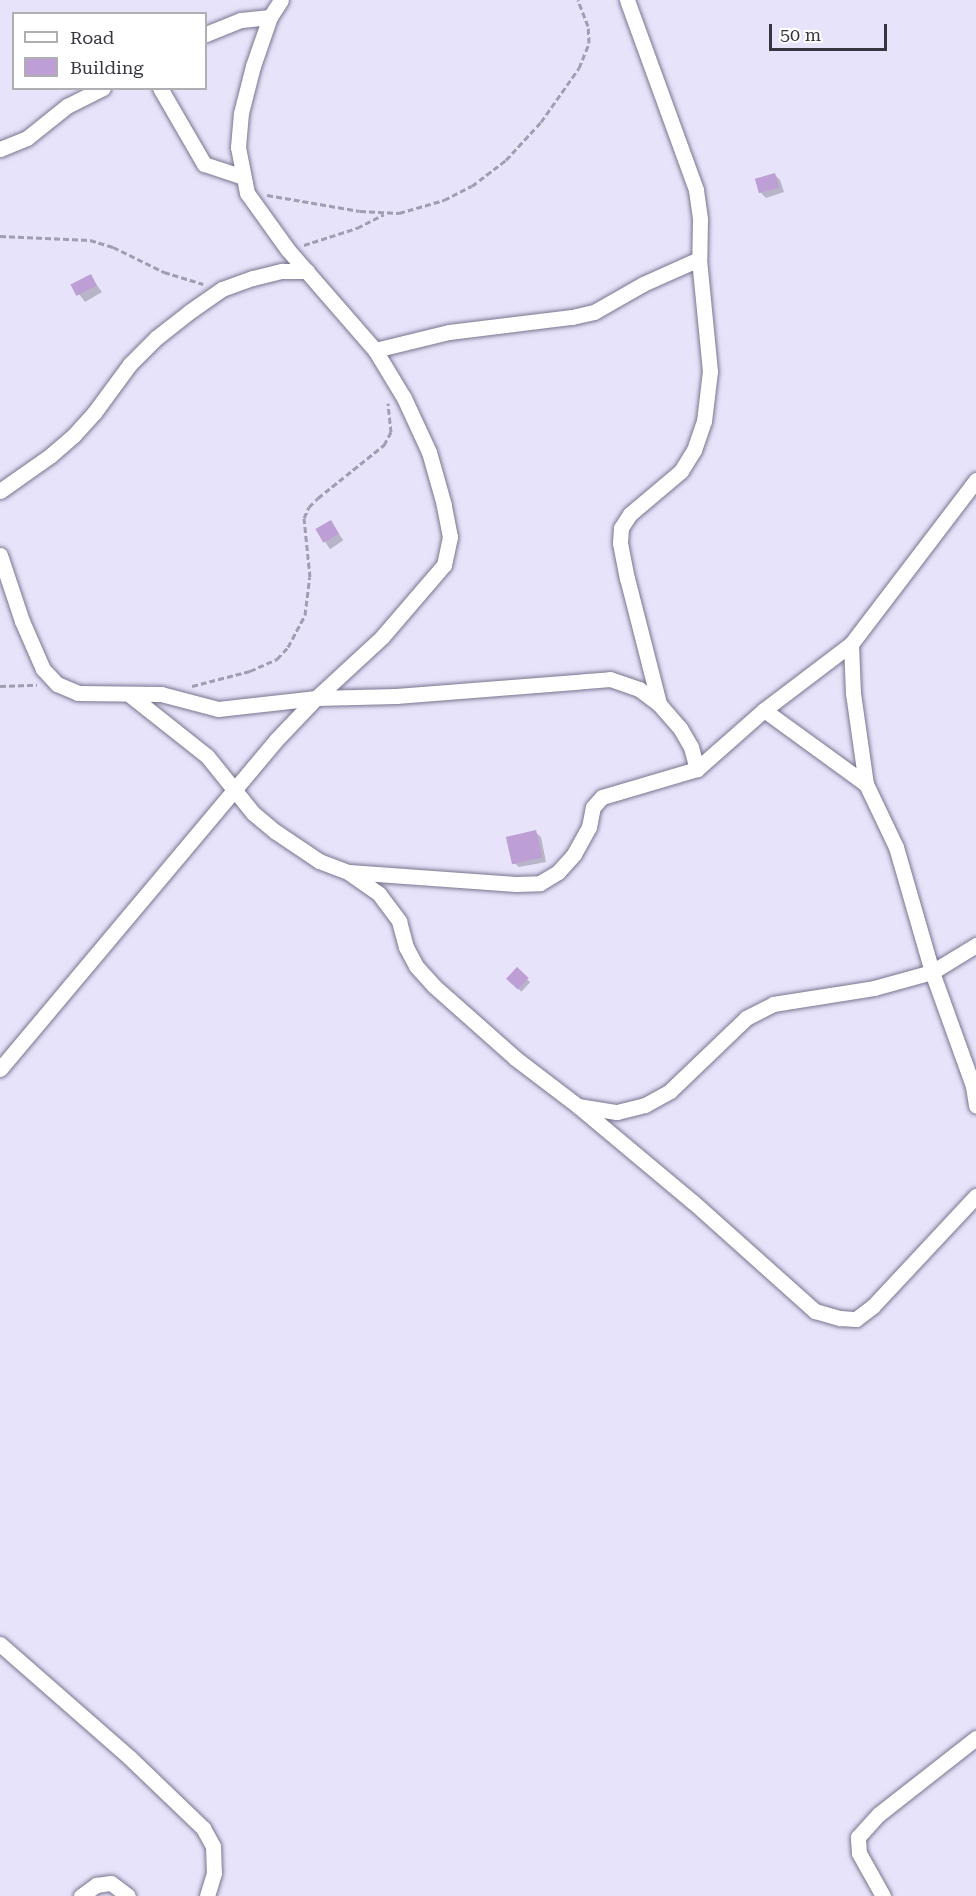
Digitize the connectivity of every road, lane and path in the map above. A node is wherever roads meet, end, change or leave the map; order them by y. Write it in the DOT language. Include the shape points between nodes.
graph roads {
  1 [pos="281,0"];
  2 [pos="578,0"];
  3 [pos="627,0"];
  4 [pos="270,17"];
  5 [pos="207,34"];
  6 [pos="99,90"];
  7 [pos="161,90"];
  8 [pos="0,149"];
  9 [pos="243,177"];
  10 [pos="247,193"];
  11 [pos="386,213"];
  12 [pos="0,236"];
  13 [pos="288,250"];
  14 [pos="699,259"];
  15 [pos="307,271"];
  16 [pos="222,289"];
  17 [pos="375,350"];
  18 [pos="386,394"];
  19 [pos="976,480"];
  20 [pos="0,491"];
  21 [pos="0,555"];
  22 [pos="851,644"];
  23 [pos="57,684"];
  24 [pos="0,686"];
  25 [pos="161,694"];
  26 [pos="130,695"];
  27 [pos="316,698"];
  28 [pos="659,704"];
  29 [pos="764,710"];
  30 [pos="697,769"];
  31 [pos="866,784"];
  32 [pos="234,790"];
  33 [pos="348,872"];
  34 [pos="976,945"];
  35 [pos="933,972"];
  36 [pos="0,1068"];
  37 [pos="578,1106"];
  38 [pos="976,1106"];
  39 [pos="976,1196"];
  40 [pos="0,1644"];
  41 [pos="976,1738"];
  42 [pos="81,1896"];
  43 [pos="128,1896"];
  44 [pos="207,1896"];
  45 [pos="883,1896"];
  1 -- 4 [label="street"];
  2 -- 11 [label="path" via="588,26 586,55 534,130 506,160 472,186 413,211"];
  3 -- 14 [label="street" via="696,190"];
  4 -- 5 [label="street" via="241,20"];
  4 -- 9 [label="street" via="241,113 238,147"];
  6 -- 8 [label="street" via="67,106 27,138"];
  7 -- 9 [label="street" via="204,164"];
  9 -- 10 [label="street"];
  10 -- 11 [label="path"];
  10 -- 13 [label="street"];
  11 -- 13 [label="path" via="357,228"];
  12 -- 16 [label="path" via="90,240 164,272"];
  13 -- 15 [label="street"];
  14 -- 17 [label="street" via="594,312 449,332"];
  14 -- 28 [label="street" via="710,371 704,421 694,450 681,471 630,514 621,528 627,578"];
  15 -- 16 [label="street" via="282,271"];
  15 -- 17 [label="street"];
  16 -- 20 [label="street" via="156,338 129,364 74,435"];
  17 -- 27 [label="street" via="404,398 429,452 450,537 444,565 424,591 382,637"];
  18 -- 25 [label="path" via="391,432 384,445 318,498 304,518 310,577 305,615 288,647 277,658 250,670"];
  19 -- 22 [label="street"];
  21 -- 23 [label="street" via="36,655"];
  22 -- 29 [label="street"];
  22 -- 31 [label="street"];
  23 -- 24 [label="path"];
  23 -- 26 [label="street" via="78,693"];
  25 -- 26 [label="street"];
  25 -- 27 [label="street" via="218,709"];
  26 -- 32 [label="street" via="207,756"];
  27 -- 28 [label="street" via="396,696 610,679 639,689"];
  27 -- 32 [label="street"];
  28 -- 30 [label="street" via="680,728"];
  29 -- 30 [label="street"];
  29 -- 31 [label="street"];
  30 -- 33 [label="street" via="602,797 593,807 589,827 574,854 558,873 540,884"];
  31 -- 35 [label="street" via="896,847"];
  32 -- 33 [label="street" via="253,813 296,846 319,861"];
  32 -- 36 [label="street"];
  33 -- 37 [label="street" via="391,906 416,966 434,986 515,1058"];
  34 -- 35 [label="street"];
  35 -- 37 [label="street" via="874,988 773,1004 746,1018 669,1091 645,1106 617,1112"];
  35 -- 38 [label="street" via="974,1086"];
  37 -- 39 [label="street" via="815,1311 840,1318 855,1319 873,1306"];
  40 -- 44 [label="street" via="203,1828 213,1846 214,1872"];
  41 -- 45 [label="street" via="879,1814 858,1837 859,1853"];
  42 -- 43 [label="street" via="96,1885 111,1883"];
}
